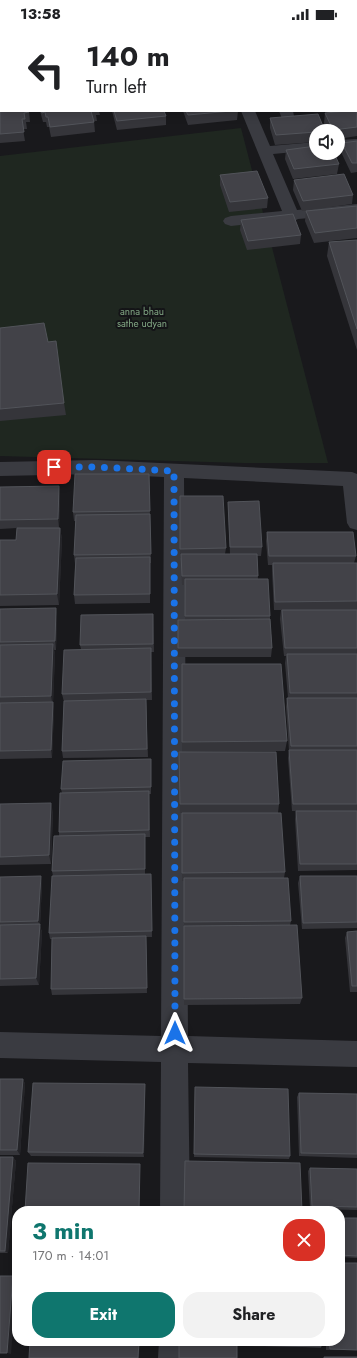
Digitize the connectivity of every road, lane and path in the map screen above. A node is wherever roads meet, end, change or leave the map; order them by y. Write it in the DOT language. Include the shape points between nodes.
graph roads {
  1 [pos="248,112"];
  2 [pos="357,142"];
  3 [pos="345,143"];
  4 [pos="309,147"];
  5 [pos="264,151"];
  6 [pos="357,209"];
  7 [pos="292,217"];
  8 [pos="231,221"];
  9 [pos="0,469"];
  10 [pos="174,471"];
  11 [pos="357,523"];
  12 [pos="0,1045"];
  13 [pos="175,1049"];
  14 [pos="357,1054"];
  15 [pos="175,1206"];
  16 [pos="174,1346"];
  17 [pos="174,1358"];
  1 -- 5 [label="street"];
  2 -- 3 [label="street"];
  4 -- 5 [label="street"];
  5 -- 7 [label="street"];
  6 -- 7 [label="street"];
  7 -- 8 [label="street"];
  9 -- 10 [label="street" via="96,467"];
  10 -- 11 [label="street" via="352,479"];
  10 -- 13 [label="street"];
  12 -- 13 [label="street"];
  13 -- 14 [label="street"];
  13 -- 15 [label="street"];
  16 -- 17 [label="street"];
}
